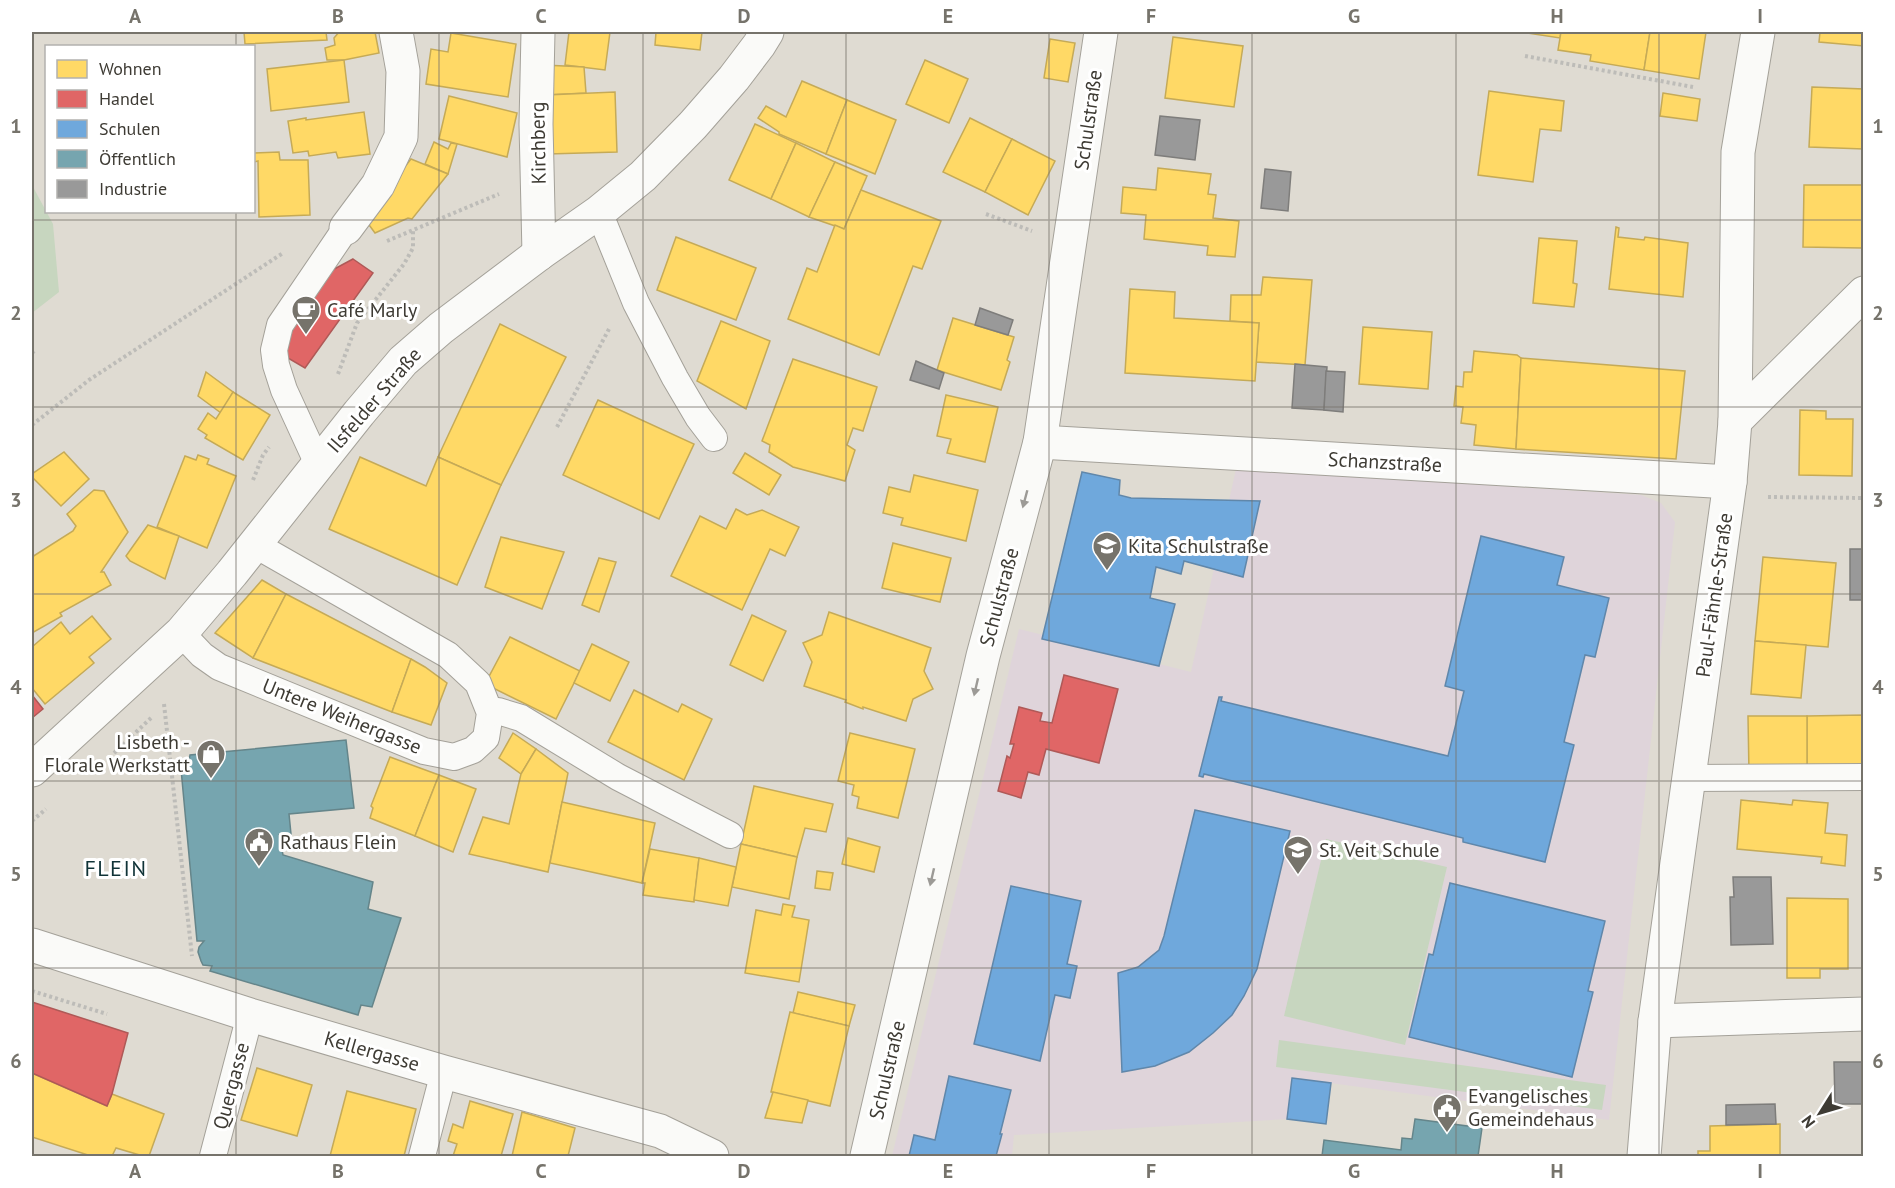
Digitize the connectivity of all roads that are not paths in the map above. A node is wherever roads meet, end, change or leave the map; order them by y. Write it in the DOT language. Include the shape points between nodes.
graph roads {
  1 [pos="396,32"];
  2 [pos="538,32"];
  3 [pos="767,32"];
  4 [pos="1101,32"];
  5 [pos="1758,32"];
  6 [pos="599,212"];
  7 [pos="346,228"];
  8 [pos="539,254"];
  9 [pos="1863,293"];
  10 [pos="1735,421"];
  11 [pos="714,438"];
  12 [pos="1040,442"];
  13 [pos="318,464"];
  14 [pos="1729,489"];
  15 [pos="255,544"];
  16 [pos="182,633"];
  17 [pos="490,713"];
  18 [pos="32,770"];
  19 [pos="1863,777"];
  20 [pos="1689,778"];
  21 [pos="730,835"];
  22 [pos="32,945"];
  23 [pos="1863,1014"];
  24 [pos="250,1015"];
  25 [pos="1656,1021"];
  26 [pos="444,1072"];
  27 [pos="213,1156"];
  28 [pos="422,1156"];
  29 [pos="712,1156"];
  30 [pos="867,1156"];
  31 [pos="1644,1156"];
  1 -- 7 [label="street" via="403,71 401,137 378,185"];
  2 -- 8 [label="street, Kirchberg"];
  3 -- 6 [label="street, Ilsfelder Straße" via="693,125 643,176"];
  4 -- 12 [label="street, Schulstraße"];
  5 -- 10 [label="street, Paul-Fähnle-Straße" via="1738,152"];
  6 -- 8 [label="street, Ilsfelder Straße"];
  6 -- 11 [label="lane" via="636,303 675,378"];
  7 -- 13 [label="lane" via="280,325 274,351 284,390"];
  8 -- 13 [label="street, Ilsfelder Straße" via="403,361"];
  9 -- 10 [label="street"];
  10 -- 14 [label="street, Paul-Fähnle-Straße"];
  12 -- 14 [label="street, Schanzstraße"];
  12 -- 30 [label="street, Schulstraße, one-way" via="983,656"];
  13 -- 15 [label="street, Ilsfelder Straße"];
  14 -- 20 [label="street, Paul-Fähnle-Straße"];
  15 -- 16 [label="street, Ilsfelder Straße"];
  15 -- 17 [label="lane" via="448,655 478,683"];
  16 -- 17 [label="lane, Untere Weihergasse" via="202,655 219,666 424,751 454,757 473,750 486,738"];
  16 -- 18 [label="street, Ilsfelder Straße"];
  17 -- 21 [label="lane" via="498,711 522,718 618,777"];
  19 -- 20 [label="lane"];
  20 -- 25 [label="street, Paul-Fähnle-Straße"];
  22 -- 24 [label="street, Kellergasse"];
  23 -- 25 [label="street"];
  24 -- 26 [label="street, Kellergasse"];
  24 -- 27 [label="lane, Quergasse"];
  25 -- 31 [label="street, Paul-Fähnle-Straße"];
  26 -- 28 [label="lane"];
  26 -- 29 [label="street, Kellergasse" via="660,1131"];
}
